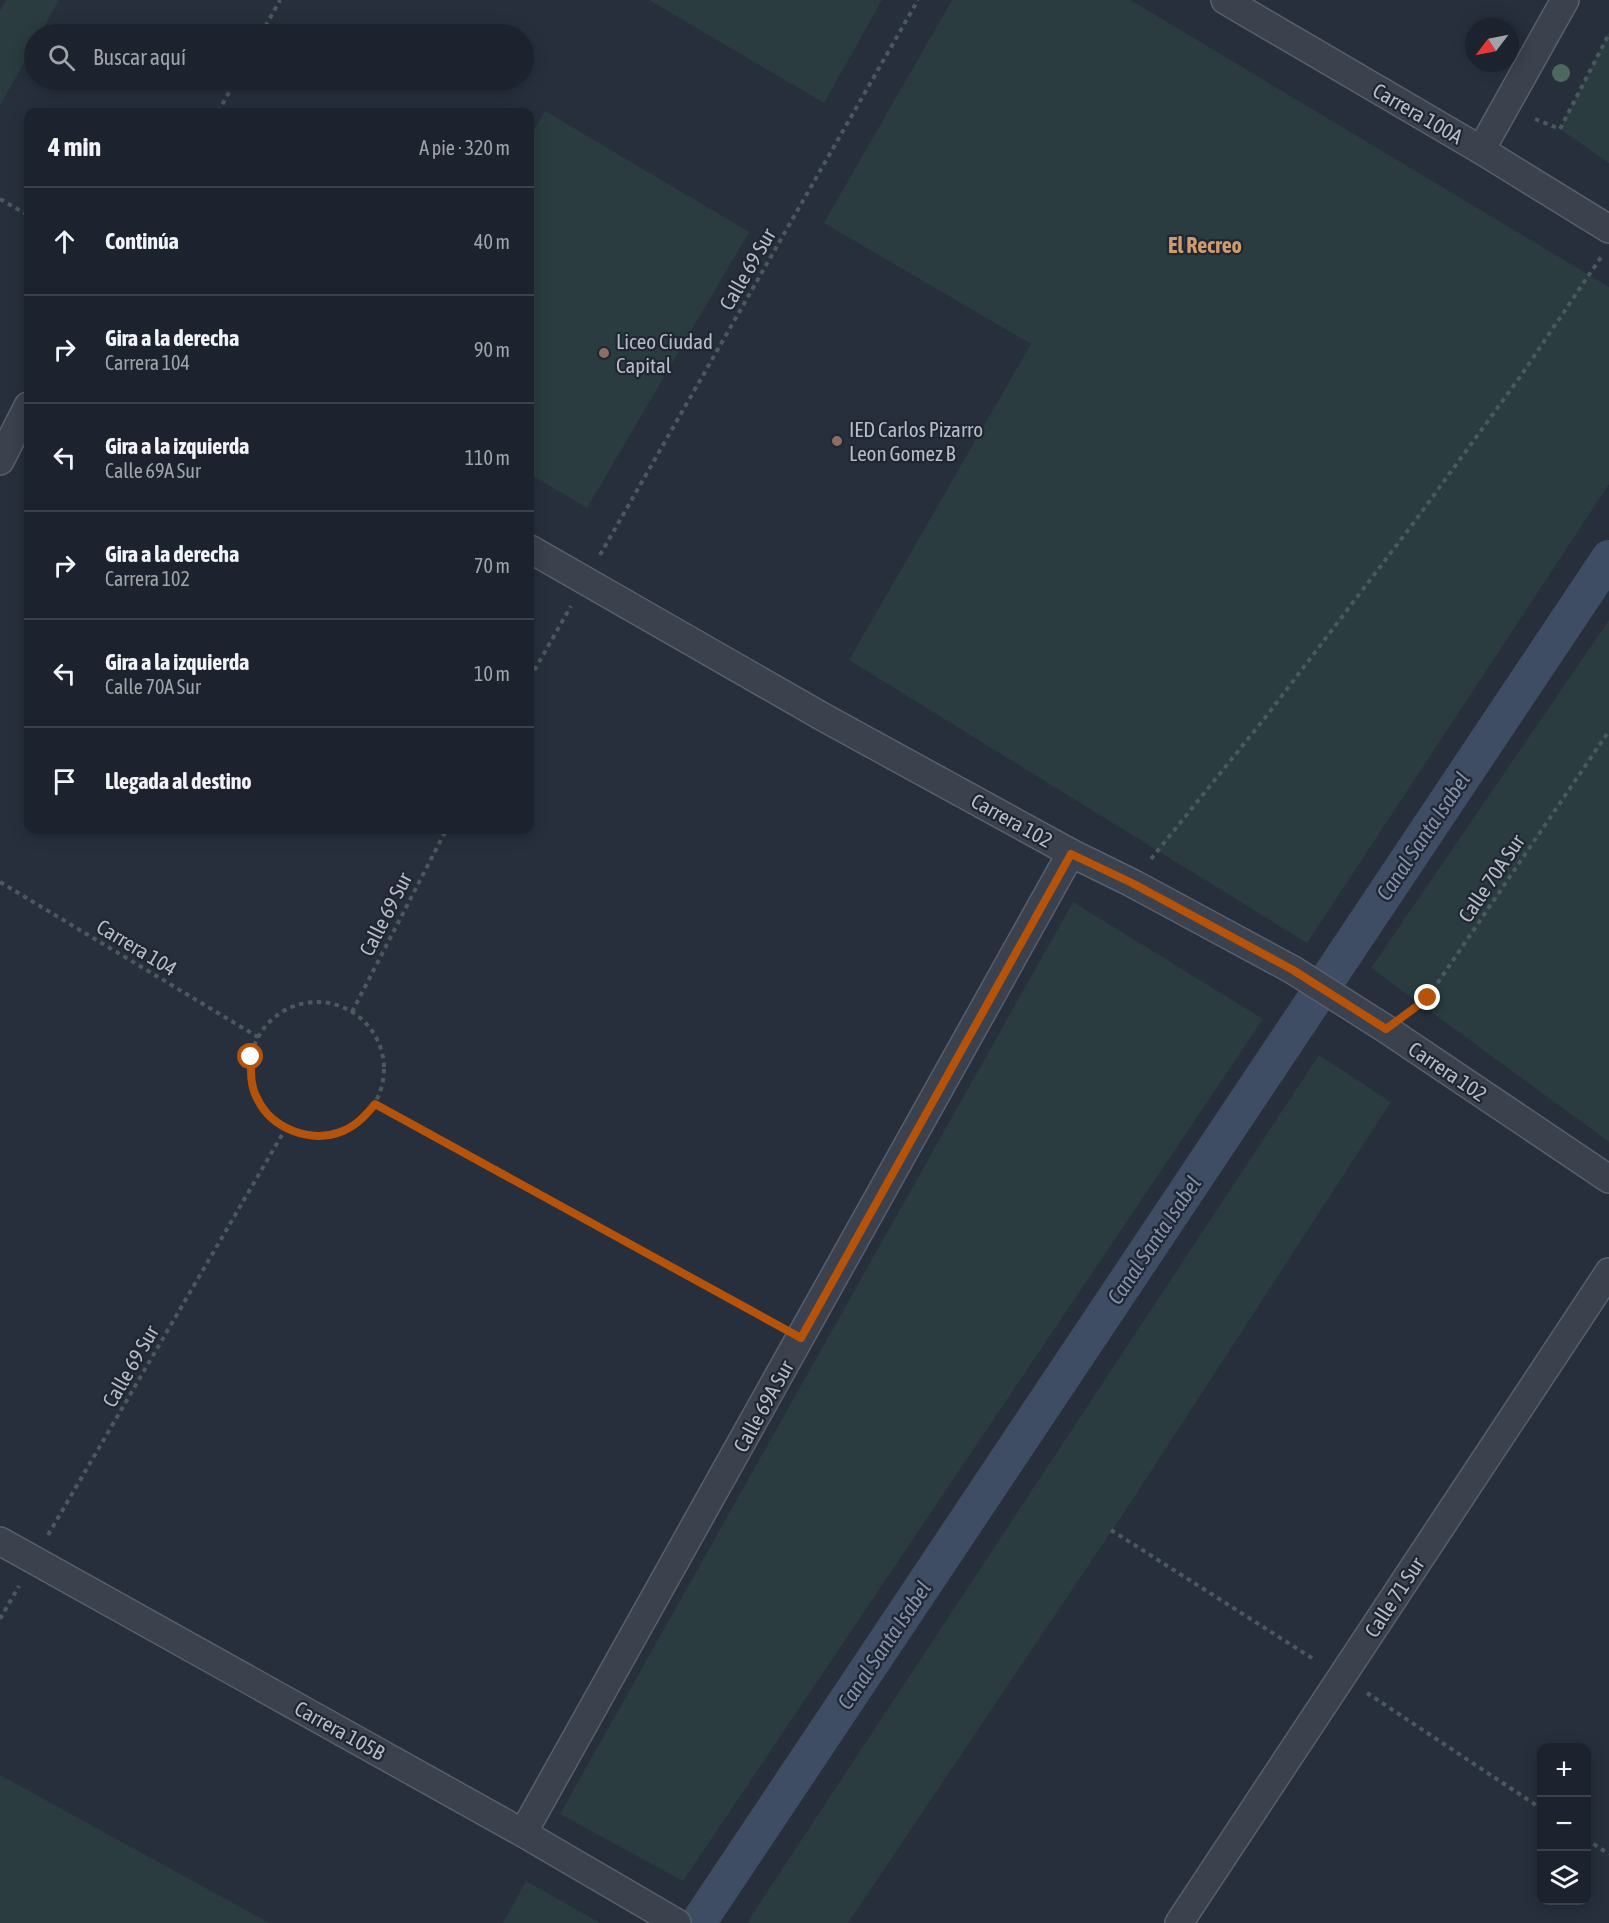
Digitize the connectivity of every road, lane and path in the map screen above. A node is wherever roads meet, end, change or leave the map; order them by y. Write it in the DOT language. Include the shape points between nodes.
graph roads {
  1 [pos="280,0"];
  2 [pos="918,0"];
  3 [pos="1225,0"];
  4 [pos="1565,0"];
  5 [pos="267,24"];
  6 [pos="1609,34"];
  7 [pos="230,90"];
  8 [pos="1505,107"];
  9 [pos="220,108"];
  10 [pos="1482,150"];
  11 [pos="0,199"];
  12 [pos="24,213"];
  13 [pos="1607,241"];
  14 [pos="24,414"];
  15 [pos="0,461"];
  16 [pos="534,551"];
  17 [pos="586,580"];
  18 [pos="534,671"];
  19 [pos="1609,731"];
  20 [pos="444,834"];
  21 [pos="1071,854"];
  22 [pos="0,882"];
  23 [pos="1132,883"];
  24 [pos="352,1012"];
  25 [pos="1386,1029"];
  26 [pos="258,1037"];
  27 [pos="375,1104"];
  28 [pos="286,1128"];
  29 [pos="1609,1179"];
  30 [pos="1609,1272"];
  31 [pos="801,1338"];
  32 [pos="0,1541"];
  33 [pos="33,1560"];
  34 [pos="0,1619"];
  35 [pos="523,1833"];
  36 [pos="1591,1842"];
  37 [pos="1609,1854"];
  38 [pos="670,1919"];
  39 [pos="1179,1923"];
  1 -- 5 [label="path"];
  2 -- 17 [label="path, Calle 69 Sur"];
  3 -- 10 [label="street, Carrera 100A"];
  4 -- 8 [label="street"];
  6 -- 8 [label="path" via="1560,129"];
  7 -- 9 [label="path"];
  8 -- 10 [label="street"];
  10 -- 13 [label="street, Carrera 100A"];
  11 -- 12 [label="path"];
  13 -- 23 [label="path" via="1520,377 1415,521 1268,714"];
  14 -- 15 [label="street"];
  16 -- 17 [label="street, Carrera 102"];
  17 -- 18 [label="path, Calle 69 Sur"];
  17 -- 21 [label="street, Carrera 102"];
  19 -- 25 [label="path, Calle 70A Sur" via="1428,998"];
  20 -- 24 [label="path, Calle 69 Sur"];
  21 -- 23 [label="street, Carrera 102"];
  21 -- 31 [label="street, Calle 69A Sur"];
  22 -- 26 [label="path, Carrera 104"];
  23 -- 25 [label="street, Carrera 102" via="1293,970"];
  24 -- 26 [label="path" via="332,1004 310,1002 289,1008 271,1020"];
  24 -- 27 [label="path" via="368,1025 379,1043 384,1064"];
  25 -- 29 [label="street, Carrera 102"];
  26 -- 28 [label="path" via="251,1057 250,1078 269,1116"];
  27 -- 28 [label="path" via="362,1120 344,1131 325,1136 305,1135"];
  27 -- 31 [label="path"];
  28 -- 33 [label="path, Calle 69 Sur"];
  30 -- 39 [label="street, Calle 71 Sur"];
  31 -- 35 [label="street, Calle 69A Sur"];
  32 -- 33 [label="street, Carrera 105B"];
  33 -- 34 [label="path, Calle 69 Sur"];
  33 -- 35 [label="street, Carrera 105B"];
  35 -- 38 [label="street, Carrera 105B"];
  36 -- 37 [label="path"];
}
